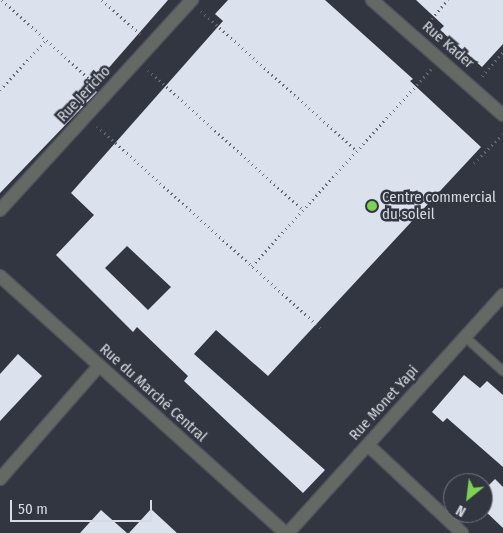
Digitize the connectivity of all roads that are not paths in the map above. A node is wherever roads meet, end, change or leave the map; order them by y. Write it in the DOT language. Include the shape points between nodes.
graph roads {
  1 [pos="372,0"];
  2 [pos="192,1"];
  3 [pos="503,116"];
  4 [pos="0,210"];
  5 [pos="0,276"];
  6 [pos="503,295"];
  7 [pos="465,337"];
  8 [pos="99,366"];
  9 [pos="503,371"];
  10 [pos="368,445"];
  11 [pos="0,479"];
  12 [pos="287,533"];
  13 [pos="462,533"];
  1 -- 3 [label="street, Rue Kader"];
  2 -- 4 [label="street, Rue Jericho"];
  5 -- 8 [label="street, Rue du Marché Central"];
  6 -- 7 [label="street, Rue Monet Yapi"];
  7 -- 9 [label="lane"];
  7 -- 10 [label="street, Rue Monet Yapi"];
  8 -- 11 [label="street"];
  8 -- 12 [label="street, Rue du Marché Central"];
  10 -- 12 [label="street, Rue Monet Yapi"];
  10 -- 13 [label="street"];
}
